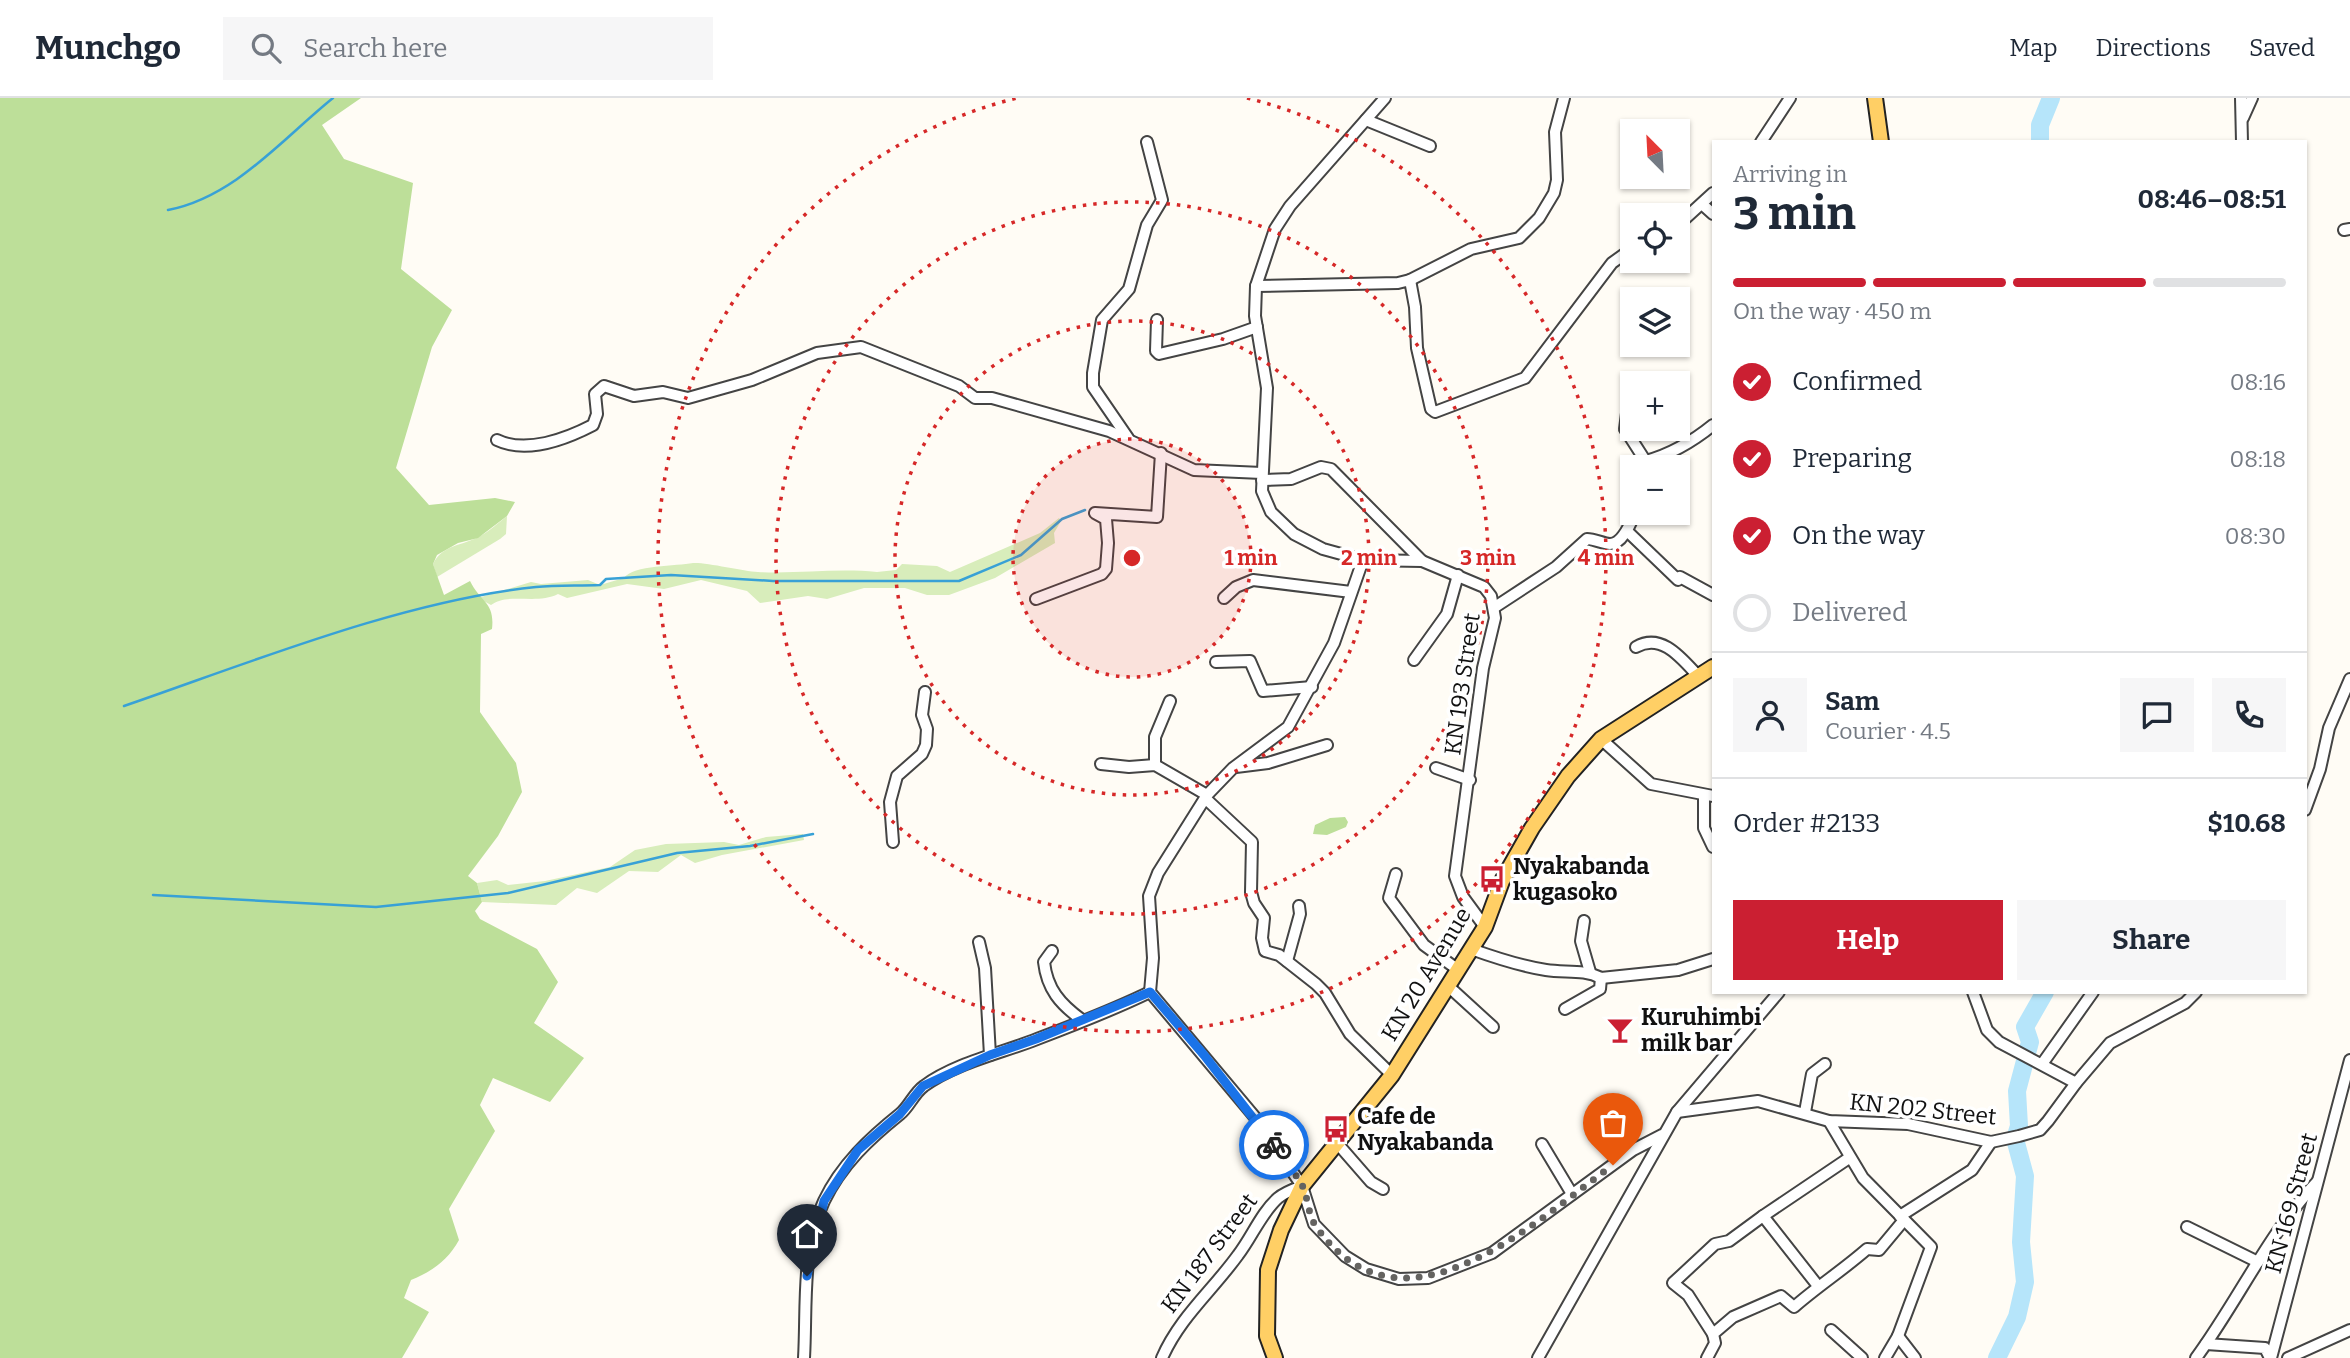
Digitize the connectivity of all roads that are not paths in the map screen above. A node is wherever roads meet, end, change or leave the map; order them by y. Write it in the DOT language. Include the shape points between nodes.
graph roads {
  1 [pos="1385,98"];
  2 [pos="1564,98"];
  3 [pos="1790,98"];
  4 [pos="1875,98"];
  5 [pos="2241,98"];
  6 [pos="2252,98"];
  7 [pos="1366,120"];
  8 [pos="2242,120"];
  9 [pos="1763,140"];
  10 [pos="1881,140"];
  11 [pos="2242,140"];
  12 [pos="1147,142"];
  13 [pos="1430,146"];
  14 [pos="1712,194"];
  15 [pos="1703,205"];
  16 [pos="1712,213"];
  17 [pos="1690,215"];
  18 [pos="1620,257"];
  19 [pos="1410,280"];
  20 [pos="1256,286"];
  21 [pos="1157,320"];
  22 [pos="1257,327"];
  23 [pos="1712,426"];
  24 [pos="1129,438"];
  25 [pos="497,440"];
  26 [pos="1161,453"];
  27 [pos="1668,455"];
  28 [pos="1262,477"];
  29 [pos="1630,525"];
  30 [pos="1627,531"];
  31 [pos="1363,560"];
  32 [pos="1422,561"];
  33 [pos="1458,575"];
  34 [pos="1351,592"];
  35 [pos="1712,594"];
  36 [pos="1224,598"];
  37 [pos="1036,599"];
  38 [pos="1495,607"];
  39 [pos="1636,647"];
  40 [pos="1414,660"];
  41 [pos="1216,662"];
  42 [pos="1712,668"];
  43 [pos="1699,677"];
  44 [pos="2350,679"];
  45 [pos="1312,687"];
  46 [pos="925,692"];
  47 [pos="1170,701"];
  48 [pos="1601,739"];
  49 [pos="1327,746"];
  50 [pos="1101,764"];
  51 [pos="1155,765"];
  52 [pos="1233,768"];
  53 [pos="1436,768"];
  54 [pos="1470,780"];
  55 [pos="1711,796"];
  56 [pos="1206,797"];
  57 [pos="2307,805"];
  58 [pos="893,842"];
  59 [pos="1712,844"];
  60 [pos="1396,874"];
  61 [pos="1299,906"];
  62 [pos="1584,920"];
  63 [pos="1485,927"];
  64 [pos="979,942"];
  65 [pos="1471,949"];
  66 [pos="1052,951"];
  67 [pos="1712,959"];
  68 [pos="1287,961"];
  69 [pos="1457,969"];
  70 [pos="1590,972"];
  71 [pos="1601,978"];
  72 [pos="1447,985"];
  73 [pos="1150,992"];
  74 [pos="1777,994"];
  75 [pos="1974,994"];
  76 [pos="2091,994"];
  77 [pos="2194,994"];
  78 [pos="1565,1009"];
  79 [pos="1083,1020"];
  80 [pos="1493,1027"];
  81 [pos="990,1055"];
  82 [pos="2350,1060"];
  83 [pos="2037,1062"];
  84 [pos="1825,1064"];
  85 [pos="1392,1075"];
  86 [pos="2076,1083"];
  87 [pos="2348,1083"];
  88 [pos="1677,1112"];
  89 [pos="1805,1112"];
  90 [pos="1829,1121"];
  91 [pos="1662,1135"];
  92 [pos="1991,1142"];
  93 [pos="1336,1143"];
  94 [pos="1542,1144"];
  95 [pos="1849,1158"];
  96 [pos="2318,1180"];
  97 [pos="1302,1186"];
  98 [pos="1383,1189"];
  99 [pos="1572,1195"];
  100 [pos="1763,1216"];
  101 [pos="1902,1218"];
  102 [pos="2187,1227"];
  103 [pos="2258,1262"];
  104 [pos="1818,1286"];
  105 [pos="1831,1330"];
  106 [pos="2350,1330"];
  107 [pos="1713,1334"];
  108 [pos="1898,1336"];
  109 [pos="2206,1344"];
  110 [pos="804,1358"];
  111 [pos="1162,1358"];
  112 [pos="1275,1358"];
  113 [pos="1538,1358"];
  114 [pos="1707,1358"];
  115 [pos="1862,1358"];
  116 [pos="1885,1358"];
  117 [pos="1915,1358"];
  118 [pos="2196,1358"];
  119 [pos="2270,1358"];
  120 [pos="2288,1358"];
  1 -- 7 [label="street, KN 193 Street"];
  2 -- 19 [label="street" via="1555,132 1557,180 1539,218 1518,238 1471,249"];
  3 -- 9 [label="street"];
  4 -- 10 [label="main road"];
  5 -- 8 [label="street"];
  6 -- 8 [label="street"];
  7 -- 13 [label="street"];
  7 -- 20 [label="street, KN 193 Street" via="1290,206 1275,229"];
  8 -- 11 [label="street"];
  12 -- 24 [label="street" via="1162,200 1147,225 1129,289 1102,320 1093,373 1093,387"];
  14 -- 15 [label="street"];
  15 -- 16 [label="street"];
  15 -- 17 [label="street"];
  18 -- 19 [label="street" via="1524,378 1435,412 1417,348"];
  19 -- 20 [label="street"];
  20 -- 22 [label="street, KN 193 Street"];
  21 -- 22 [label="street" via="1158,354"];
  22 -- 28 [label="street, KN 193 Street" via="1267,388"];
  23 -- 27 [label="street"];
  24 -- 25 [label="street" via="992,398 975,398 959,386 861,347 817,353 752,380 688,398 663,392 634,396 604,386 595,394 593,425 580,432 530,445"];
  24 -- 26 [label="street"];
  26 -- 28 [label="street" via="1194,470"];
  26 -- 37 [label="street" via="1157,517 1095,513 1106,519 1108,528 1106,569"];
  28 -- 31 [label="street, KN 193 Street" via="1270,512 1294,534 1322,549"];
  28 -- 32 [label="street" via="1291,479 1321,467 1331,468"];
  29 -- 30 [label="street"];
  30 -- 35 [label="street" via="1678,580 1681,577"];
  30 -- 38 [label="street" via="1610,544 1587,539 1556,567"];
  31 -- 32 [label="street, KN 193 Street"];
  31 -- 34 [label="street"];
  32 -- 33 [label="street, KN 193 Street"];
  33 -- 38 [label="street, KN 193 Street" via="1483,587"];
  33 -- 40 [label="street" via="1447,614"];
  34 -- 36 [label="street" via="1254,580"];
  34 -- 45 [label="street" via="1334,643"];
  38 -- 54 [label="street, KN 193 Street"];
  39 -- 43 [label="street" via="1657,641"];
  41 -- 45 [label="street" via="1250,661 1264,691"];
  42 -- 43 [label="main road, KN 20 Avenue"];
  43 -- 48 [label="main road, KN 20 Avenue"];
  44 -- 57 [label="street" via="2329,728"];
  45 -- 52 [label="street" via="1289,727"];
  46 -- 58 [label="street" via="926,744 922,754 897,776 890,802"];
  47 -- 51 [label="street" via="1154,737"];
  48 -- 55 [label="street" via="1651,784"];
  48 -- 63 [label="main road, KN 20 Avenue" via="1567,776 1532,828 1502,881"];
  49 -- 52 [label="street"];
  50 -- 51 [label="street"];
  51 -- 56 [label="street"];
  52 -- 56 [label="street"];
  53 -- 54 [label="street"];
  54 -- 63 [label="street, KN 193 Street" via="1455,876 1463,897"];
  55 -- 59 [label="street" via="1704,828"];
  56 -- 68 [label="street" via="1252,842 1251,892 1264,918 1265,951"];
  56 -- 73 [label="street" via="1158,873 1149,896"];
  60 -- 69 [label="street" via="1389,898 1424,944"];
  61 -- 68 [label="street"];
  62 -- 70 [label="street" via="1581,941"];
  63 -- 65 [label="main road, KN 20 Avenue"];
  64 -- 81 [label="street"];
  65 -- 69 [label="main road, KN 20 Avenue"];
  65 -- 70 [label="street" via="1509,963"];
  66 -- 79 [label="street" via="1044,962 1049,988"];
  67 -- 71 [label="street" via="1678,970"];
  68 -- 85 [label="street" via="1325,993 1350,1034"];
  69 -- 72 [label="main road, KN 20 Avenue"];
  70 -- 71 [label="street"];
  71 -- 78 [label="street" via="1600,989 1591,997"];
  72 -- 80 [label="street"];
  72 -- 85 [label="main road, KN 20 Avenue"];
  73 -- 79 [label="street"];
  73 -- 97 [label="street" via="1259,1122"];
  74 -- 88 [label="street"];
  75 -- 83 [label="street" via="1987,1030"];
  76 -- 83 [label="street"];
  77 -- 86 [label="street, KN 202 Street" via="2110,1043"];
  79 -- 81 [label="street"];
  81 -- 110 [label="street" via="923,1086 900,1114 858,1150 824,1201 809,1259"];
  82 -- 87 [label="street, KN 169 Street"];
  83 -- 86 [label="street"];
  84 -- 89 [label="street" via="1812,1074"];
  85 -- 93 [label="main road, KN 20 Avenue"];
  86 -- 92 [label="street, KN 202 Street" via="2040,1130"];
  87 -- 96 [label="street, KN 169 Street"];
  88 -- 89 [label="street, KN 202 Street" via="1743,1101"];
  88 -- 91 [label="street"];
  89 -- 90 [label="street, KN 202 Street"];
  90 -- 92 [label="street, KN 202 Street" via="1908,1124"];
  90 -- 95 [label="street"];
  91 -- 99 [label="street" via="1633,1150"];
  91 -- 113 [label="street"];
  92 -- 101 [label="street" via="1972,1170"];
  93 -- 97 [label="main road, KN 20 Avenue"];
  93 -- 98 [label="street"];
  94 -- 99 [label="street"];
  95 -- 100 [label="street"];
  95 -- 101 [label="street"];
  96 -- 103 [label="street" via="2289,1213"];
  96 -- 119 [label="street, KN 169 Street"];
  97 -- 99 [label="street" via="1314,1224 1345,1256 1366,1269 1399,1279 1428,1278 1492,1252"];
  97 -- 111 [label="street, KN 187 Street" via="1272,1204 1232,1263 1194,1305"];
  97 -- 112 [label="main road, KN 20 Avenue" via="1268,1270 1267,1336"];
  100 -- 104 [label="street"];
  100 -- 107 [label="street" via="1729,1241 1715,1244 1673,1283 1688,1295"];
  101 -- 104 [label="street" via="1880,1250 1867,1249 1845,1270"];
  101 -- 108 [label="street" via="1929,1242 1931,1251"];
  102 -- 103 [label="street"];
  103 -- 109 [label="street"];
  104 -- 107 [label="street" via="1794,1307 1781,1296 1733,1317"];
  105 -- 115 [label="street"];
  106 -- 120 [label="street"];
  107 -- 114 [label="street" via="1715,1343"];
  108 -- 116 [label="street"];
  108 -- 117 [label="street"];
  109 -- 118 [label="street"];
  109 -- 119 [label="street" via="2264,1348"];
}
